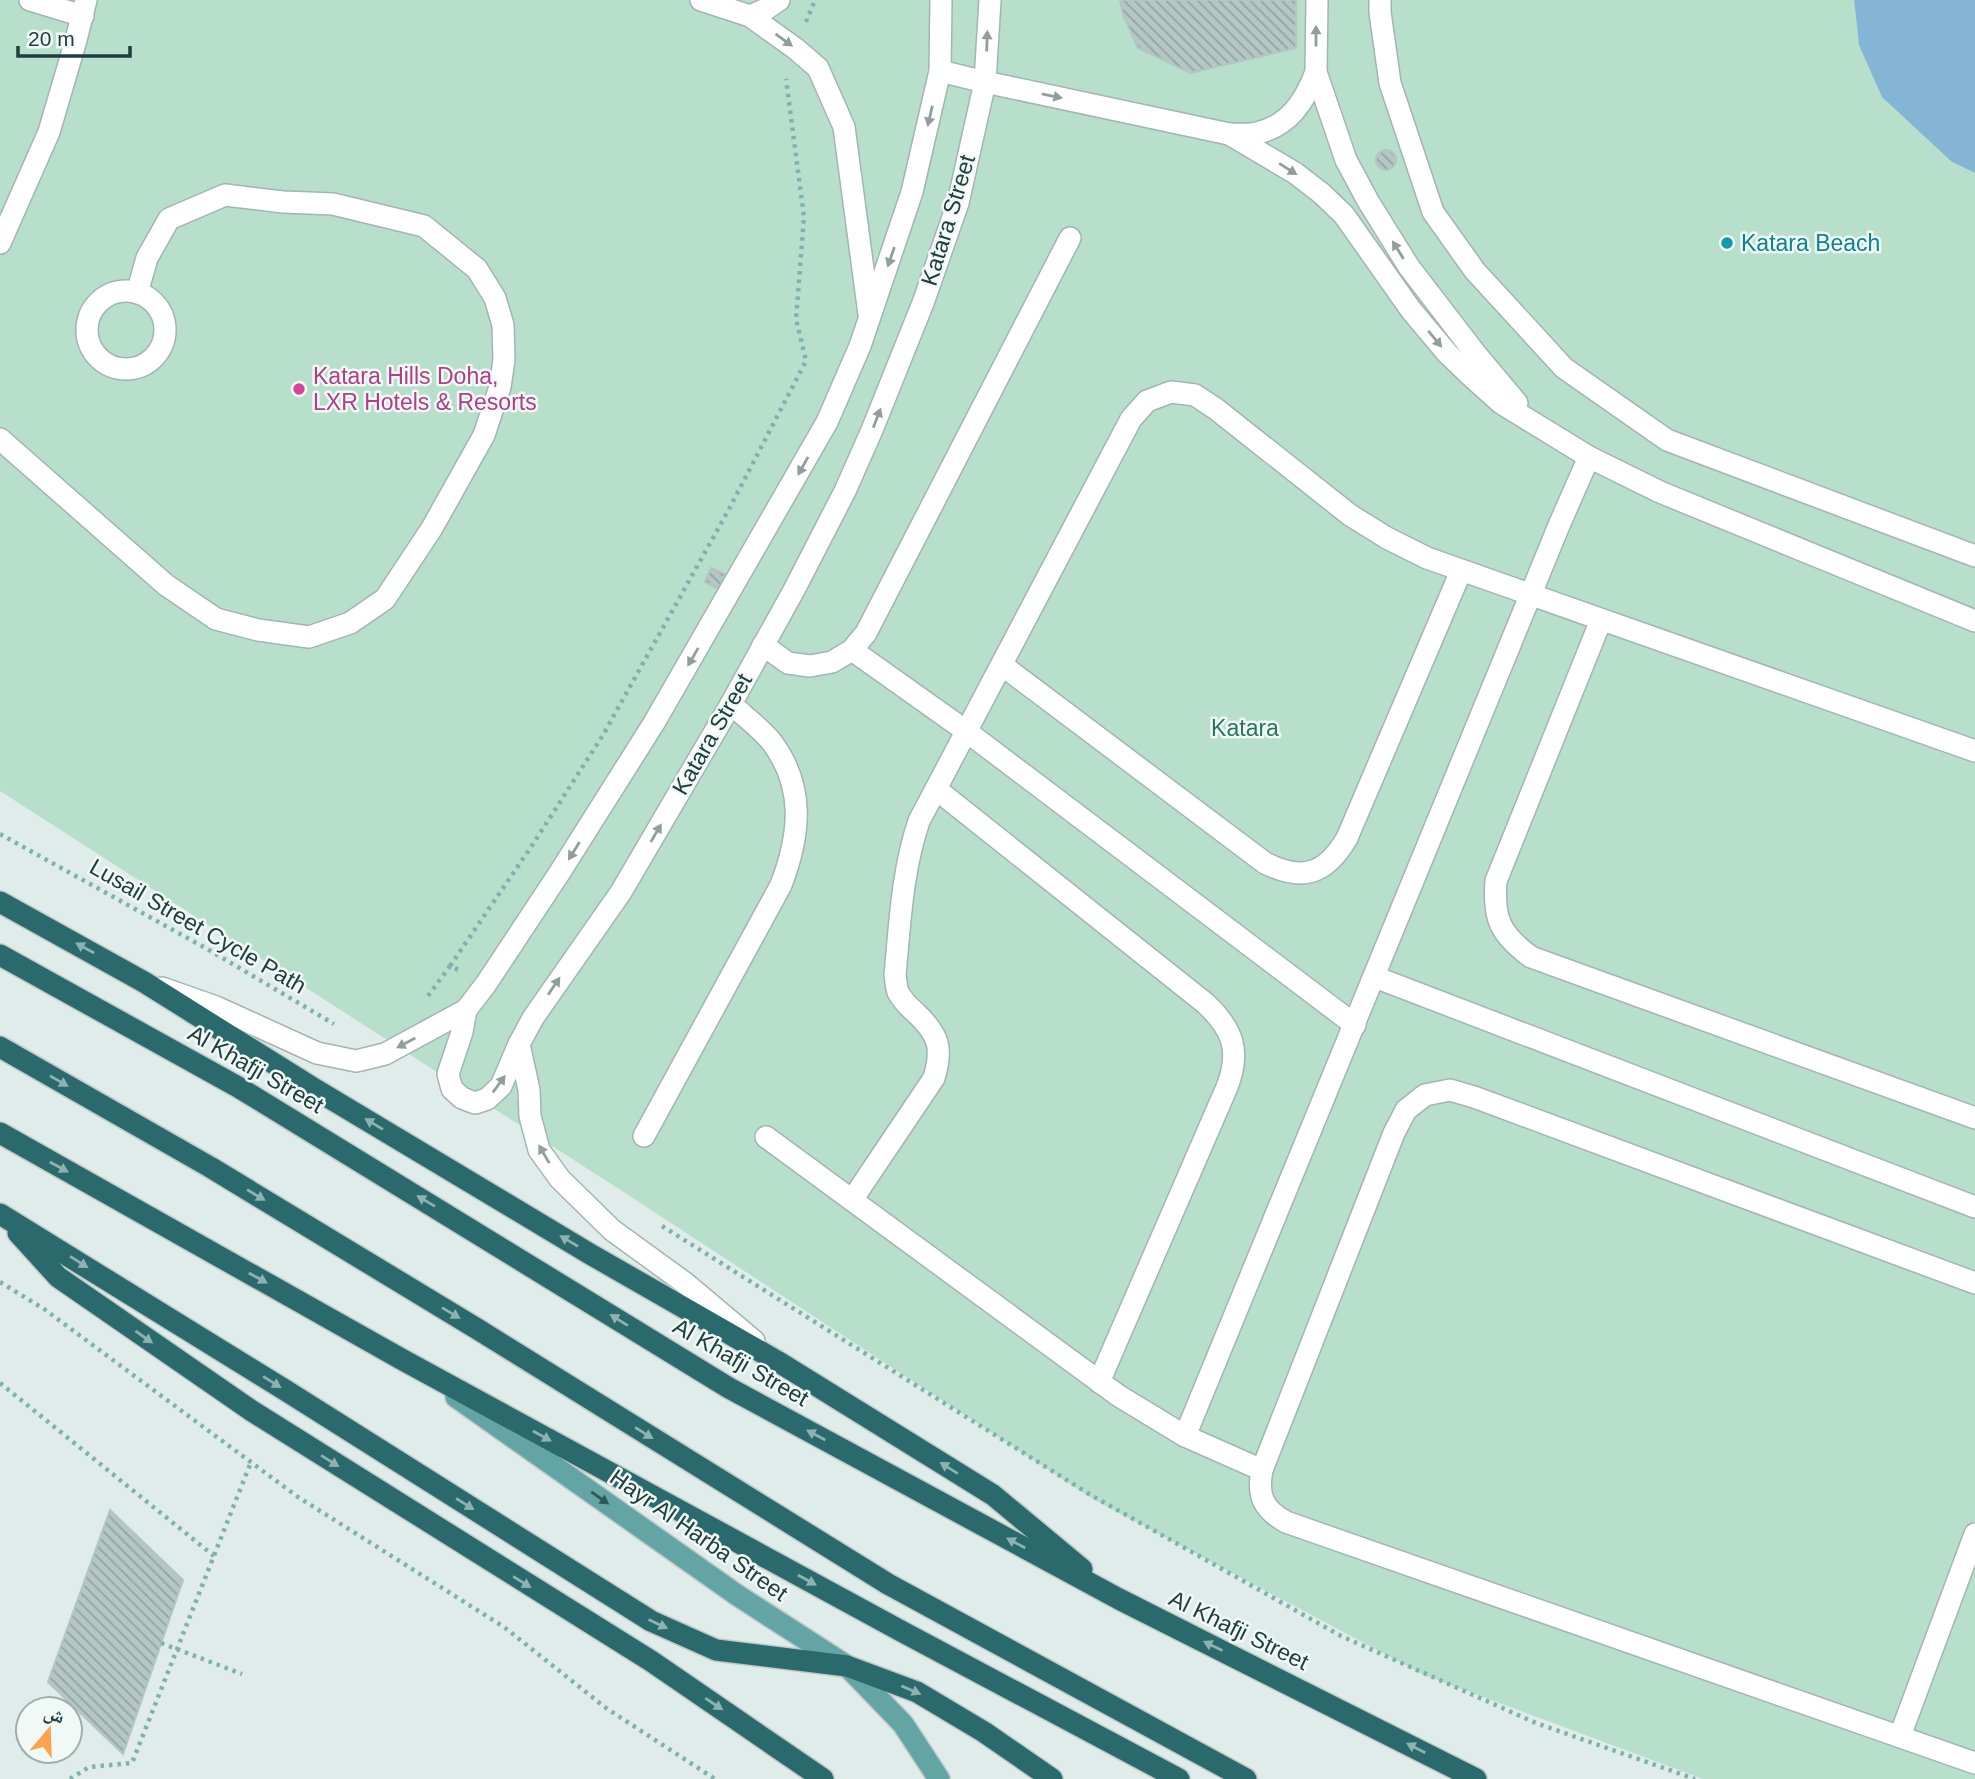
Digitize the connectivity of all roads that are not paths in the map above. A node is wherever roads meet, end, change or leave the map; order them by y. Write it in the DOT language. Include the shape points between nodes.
graph roads {
  1 [pos="30,0"];
  2 [pos="701,0"];
  3 [pos="779,0"];
  4 [pos="941,0"];
  5 [pos="990,0"];
  6 [pos="1317,0"];
  7 [pos="1380,0"];
  8 [pos="85,8"];
  9 [pos="738,9"];
  10 [pos="940,71"];
  11 [pos="1316,72"];
  12 [pos="985,82"];
  13 [pos="1229,134"];
  14 [pos="1070,239"];
  15 [pos="0,243"];
  16 [pos="137,293"];
  17 [pos="869,320"];
  18 [pos="1530,420"];
  19 [pos="0,439"];
  20 [pos="1589,457"];
  21 [pos="1975,556"];
  22 [pos="1461,571"];
  23 [pos="1530,596"];
  24 [pos="1601,620"];
  25 [pos="1975,621"];
  26 [pos="763,645"];
  27 [pos="852,650"];
  28 [pos="1002,665"];
  29 [pos="731,704"];
  30 [pos="966,731"];
  31 [pos="1975,751"];
  32 [pos="936,789"];
  33 [pos="0,902"];
  34 [pos="0,955"];
  35 [pos="1375,977"];
  36 [pos="144,982"];
  37 [pos="466,1010"];
  38 [pos="1355,1024"];
  39 [pos="519,1045"];
  40 [pos="0,1047"];
  41 [pos="1975,1118"];
  42 [pos="0,1133"];
  43 [pos="644,1136"];
  44 [pos="766,1138"];
  45 [pos="852,1200"];
  46 [pos="1975,1207"];
  47 [pos="0,1214"];
  48 [pos="1975,1283"];
  49 [pos="404,1360"];
  50 [pos="777,1361"];
  51 [pos="1099,1382"];
  52 [pos="1185,1436"];
  53 [pos="1262,1470"];
  54 [pos="1975,1534"];
  55 [pos="1119,1599"];
  56 [pos="847,1666"];
  57 [pos="1900,1736"];
  58 [pos="1973,1758"];
  59 [pos="823,1779"];
  60 [pos="939,1779"];
  61 [pos="1052,1779"];
  62 [pos="1179,1779"];
  63 [pos="1246,1779"];
  64 [pos="1476,1779"];
  1 -- 8 [label="street"];
  2 -- 9 [label="street"];
  3 -- 9 [label="street" via="766,9"];
  4 -- 10 [label="street, Katara Street"];
  12 -- 5 [label="street, Katara Street, one-way"];
  11 -- 6 [label="street, one-way"];
  7 -- 21 [label="street" via="1390,83 1433,212 1475,271 1564,368 1667,439"];
  8 -- 15 [label="street" via="49,132"];
  9 -- 17 [label="street, one-way" via="818,68 844,127"];
  10 -- 12 [label="street"];
  10 -- 17 [label="street, Katara Street, one-way" via="912,192"];
  11 -- 13 [label="street" via="1307,95 1289,118 1255,134"];
  18 -- 11 [label="street, one-way" via="1395,245 1346,160"];
  12 -- 13 [label="street, one-way"];
  26 -- 12 [label="street, Katara Street, one-way" via="873,430 958,203"];
  13 -- 18 [label="street, one-way" via="1321,193 1343,215 1447,353 1501,403"];
  14 -- 27 [label="street" via="866,633"];
  16 -- 19 [label="street" via="147,258 169,219 225,195 333,204 424,226 477,269 495,298 503,325 500,387 484,435 432,528 384,599 351,622 309,637 216,619 166,584"];
  17 -- 37 [label="street, Katara Street, one-way" via="827,422 654,723"];
  18 -- 20 [label="street"];
  20 -- 23 [label="street"];
  20 -- 25 [label="street" via="1660,492"];
  22 -- 23 [label="street"];
  22 -- 28 [label="street" via="1427,558 1350,515 1216,409 1195,395 1171,392 1147,401 1131,419"];
  22 -- 28 [label="street" via="1348,838 1322,867 1303,873 1283,872 1265,863"];
  23 -- 24 [label="street"];
  23 -- 35 [label="street"];
  24 -- 31 [label="street"];
  24 -- 41 [label="street" via="1496,881 1500,925 1513,943 1531,957"];
  26 -- 27 [label="street" via="788,663 810,666 832,662"];
  26 -- 29 [label="street, Katara Street"];
  27 -- 30 [label="street"];
  28 -- 30 [label="street"];
  39 -- 29 [label="street, Katara Street, one-way" via="621,892"];
  29 -- 43 [label="street" via="771,741 789,774 796,796 795,841 781,886"];
  30 -- 32 [label="street"];
  30 -- 38 [label="street"];
  32 -- 45 [label="street" via="919,821 904,873 895,975 904,1002 929,1026 938,1042 939,1060 934,1078"];
  32 -- 51 [label="street" via="1205,1003 1218,1015 1233,1042 1233,1073"];
  36 -- 33 [label="highway, one-way"];
  55 -- 34 [label="highway, Al Khafji Street, one-way" via="729,1388 238,1087"];
  35 -- 38 [label="street"];
  35 -- 46 [label="street"];
  37 -- 36 [label="street, Katara Street, one-way" via="385,1054 356,1061 317,1053 216,1007"];
  50 -- 36 [label="highway, one-way" via="313,1088"];
  37 -- 39 [label="street, Katara Street, one-way" via="448,1074 452,1089 462,1098 475,1103 501,1086"];
  38 -- 52 [label="street"];
  50 -- 39 [label="street, one-way" via="685,1283 612,1230 560,1179 539,1150"];
  40 -- 63 [label="highway, one-way" via="233,1181 888,1584"];
  42 -- 49 [label="highway, one-way"];
  44 -- 45 [label="street"];
  45 -- 51 [label="street"];
  47 -- 56 [label="highway, one-way" via="651,1621 716,1650"];
  47 -- 59 [label="highway, one-way" via="58,1277 252,1411 651,1661"];
  48 -- 53 [label="street" via="1474,1097 1450,1090 1425,1095 1406,1110 1394,1133"];
  49 -- 56 [label="main road, Hayr Al Harba Street, one-way" via="726,1587"];
  49 -- 62 [label="highway, one-way"];
  55 -- 50 [label="highway, one-way" via="993,1495"];
  51 -- 52 [label="street"];
  52 -- 53 [label="street"];
  53 -- 57 [label="street" via="1259,1486 1263,1501 1272,1514 1286,1522"];
  54 -- 57 [label="street"];
  64 -- 55 [label="highway, Al Khafji Street, one-way"];
  56 -- 60 [label="main road, Hayr Al Harba Street" via="903,1724"];
  56 -- 61 [label="highway, one-way" via="916,1692"];
  57 -- 58 [label="street"];
}
